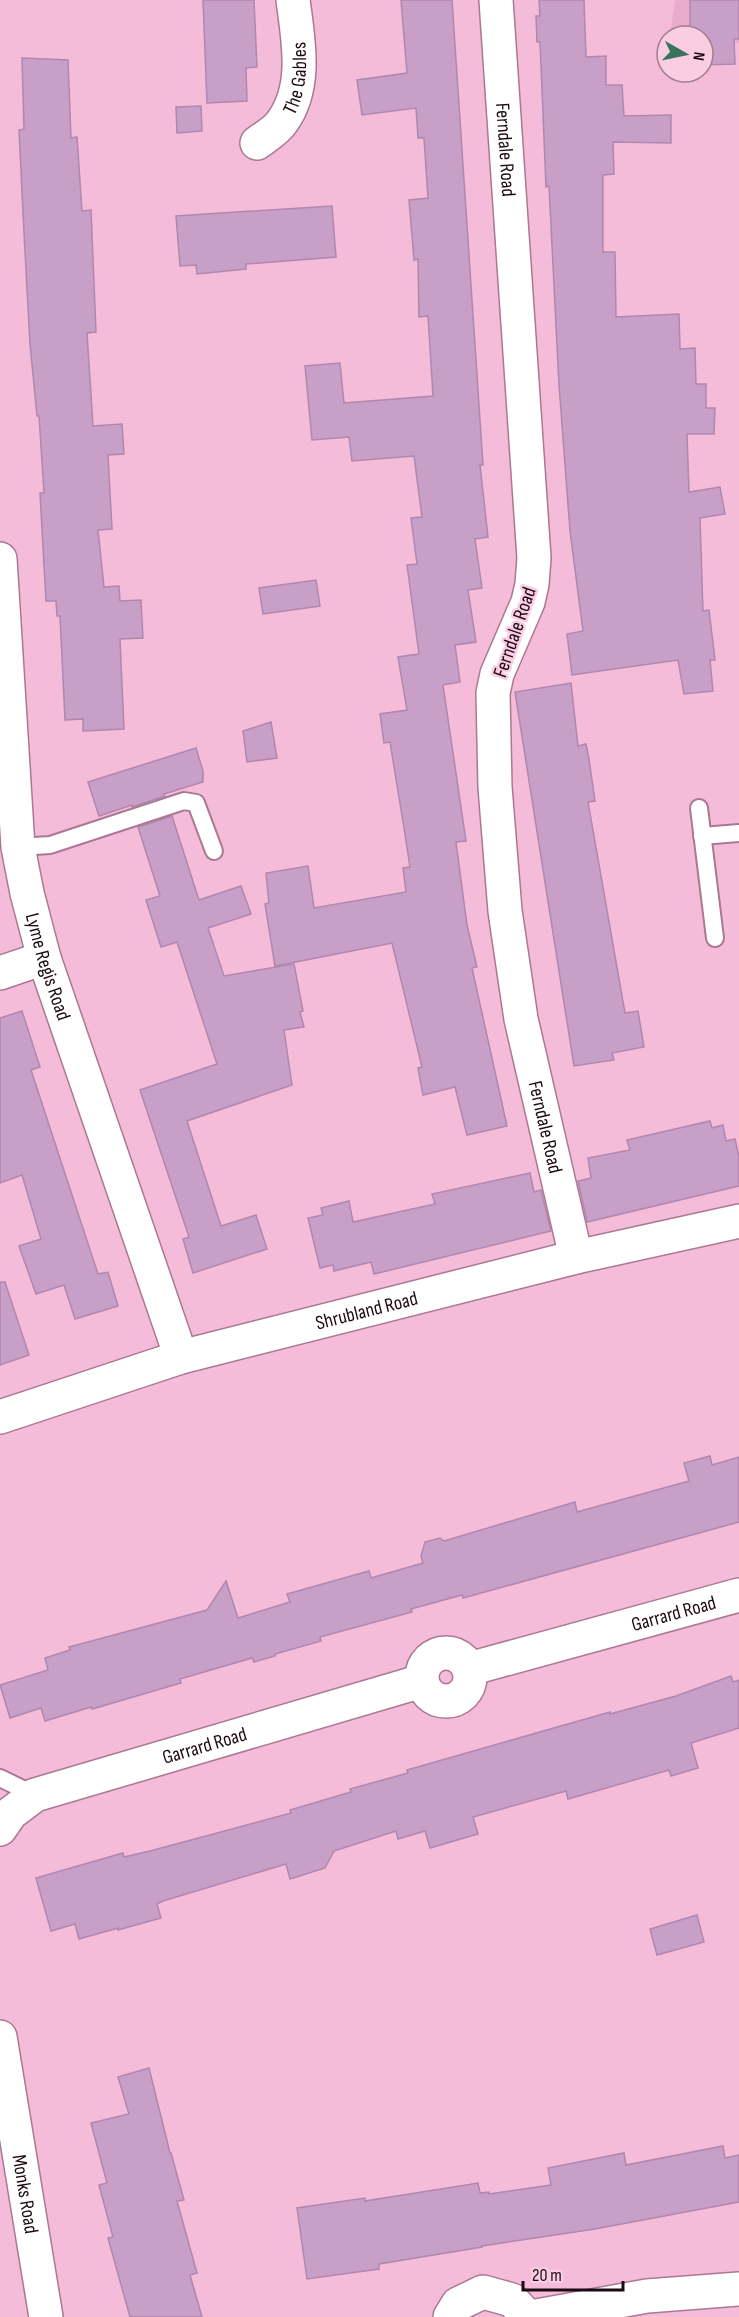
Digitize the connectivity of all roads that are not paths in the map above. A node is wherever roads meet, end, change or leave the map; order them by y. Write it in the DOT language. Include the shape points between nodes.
graph roads {
  1 [pos="293,0"];
  2 [pos="496,0"];
  3 [pos="257,142"];
  4 [pos="0,559"];
  5 [pos="699,808"];
  6 [pos="739,833"];
  7 [pos="702,836"];
  8 [pos="18,847"];
  9 [pos="214,850"];
  10 [pos="715,938"];
  11 [pos="44,958"];
  12 [pos="0,973"];
  13 [pos="739,1221"];
  14 [pos="576,1257"];
  15 [pos="182,1357"];
  16 [pos="0,1417"];
  17 [pos="739,1595"];
  18 [pos="0,1778"];
  19 [pos="35,1795"];
  20 [pos="0,1829"];
  21 [pos="0,2037"];
  22 [pos="739,2289"];
  23 [pos="46,2317"];
  24 [pos="450,2317"];
  25 [pos="530,2317"];
  1 -- 3 [label="street, The Gables" via="300,61 296,92 282,123"];
  2 -- 14 [label="street, Ferndale Road" via="534,558 528,602 497,674 495,787 505,911 521,1019"];
  4 -- 8 [label="street, Lyme Regis Road"];
  5 -- 7 [label="lane"];
  6 -- 7 [label="lane"];
  7 -- 10 [label="lane"];
  8 -- 9 [label="lane" via="50,845 184,801 196,803"];
  8 -- 11 [label="street, Lyme Regis Road"];
  11 -- 12 [label="street"];
  11 -- 15 [label="street, Lyme Regis Road"];
  13 -- 14 [label="street, Shrubland Road"];
  14 -- 15 [label="street, Shrubland Road"];
  15 -- 16 [label="street, Shrubland Road"];
  17 -- 19 [label="street, Garrard Road" via="469,1669 461,1658 447,1653 433,1656 424,1667 422,1681"];
  18 -- 19 [label="lane"];
  19 -- 20 [label="street, Garrard Road" via="11,1813"];
  21 -- 23 [label="street, Monks Road"];
  22 -- 25 [label="street" via="647,2296"];
  24 -- 25 [label="street" via="458,2304 483,2292 512,2300"];
}
